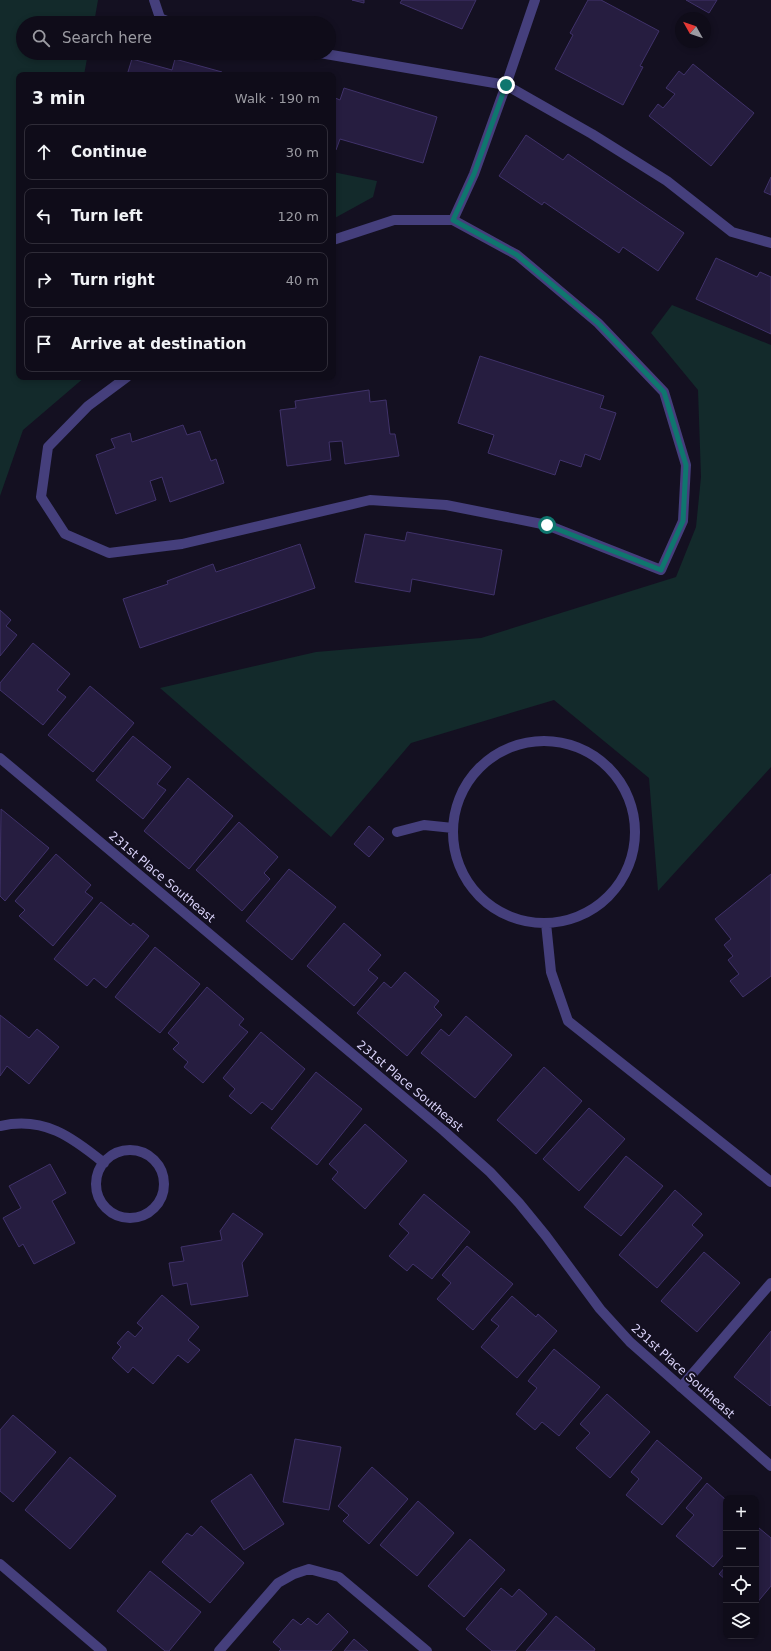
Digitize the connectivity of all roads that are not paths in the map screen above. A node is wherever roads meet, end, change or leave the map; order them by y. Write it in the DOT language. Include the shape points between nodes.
graph roads {
  1 [pos="154,0"];
  2 [pos="535,0"];
  3 [pos="159,16"];
  4 [pos="336,56"];
  5 [pos="506,85"];
  6 [pos="453,220"];
  7 [pos="336,239"];
  8 [pos="771,243"];
  9 [pos="123,380"];
  10 [pos="0,758"];
  11 [pos="453,828"];
  12 [pos="396,832"];
  13 [pos="546,923"];
  14 [pos="0,1126"];
  15 [pos="104,1163"];
  16 [pos="771,1182"];
  17 [pos="771,1283"];
  18 [pos="682,1387"];
  19 [pos="771,1466"];
  20 [pos="0,1564"];
  21 [pos="102,1651"];
  22 [pos="219,1651"];
  23 [pos="427,1651"];
  1 -- 3 [label="street"];
  2 -- 5 [label="street"];
  4 -- 5 [label="street"];
  5 -- 6 [label="street" via="474,174"];
  5 -- 8 [label="street" via="667,181 732,232"];
  6 -- 7 [label="street" via="394,220"];
  6 -- 9 [label="street" via="517,255 598,323 664,392 686,465 683,521 661,570 547,525 446,505 370,500 182,544 109,553 65,534 41,497 48,447 88,406"];
  10 -- 18 [label="street, 231st Place Southeast" via="490,1172 546,1236 605,1314 630,1342"];
  11 -- 12 [label="street" via="424,825"];
  11 -- 13 [label="street" via="457,858 469,884 490,906 516,919"];
  11 -- 13 [label="street" via="459,799 474,774 496,754 523,743 553,741 583,749 608,766 626,791 635,820 634,851 622,879 602,902 576,917"];
  13 -- 16 [label="street" via="551,972 568,1021"];
  14 -- 15 [label="street" via="36,1124 78,1142"];
  15 -- 15 [label="street" via="98,1172 97,1194 110,1212 119,1216 135,1217 150,1212 158,1204 164,1182 155,1161 145,1154 123,1151"];
  17 -- 18 [label="street"];
  18 -- 19 [label="street, 231st Place Southeast"];
  20 -- 21 [label="street"];
  22 -- 23 [label="street" via="278,1583 309,1569 339,1577"];
}
